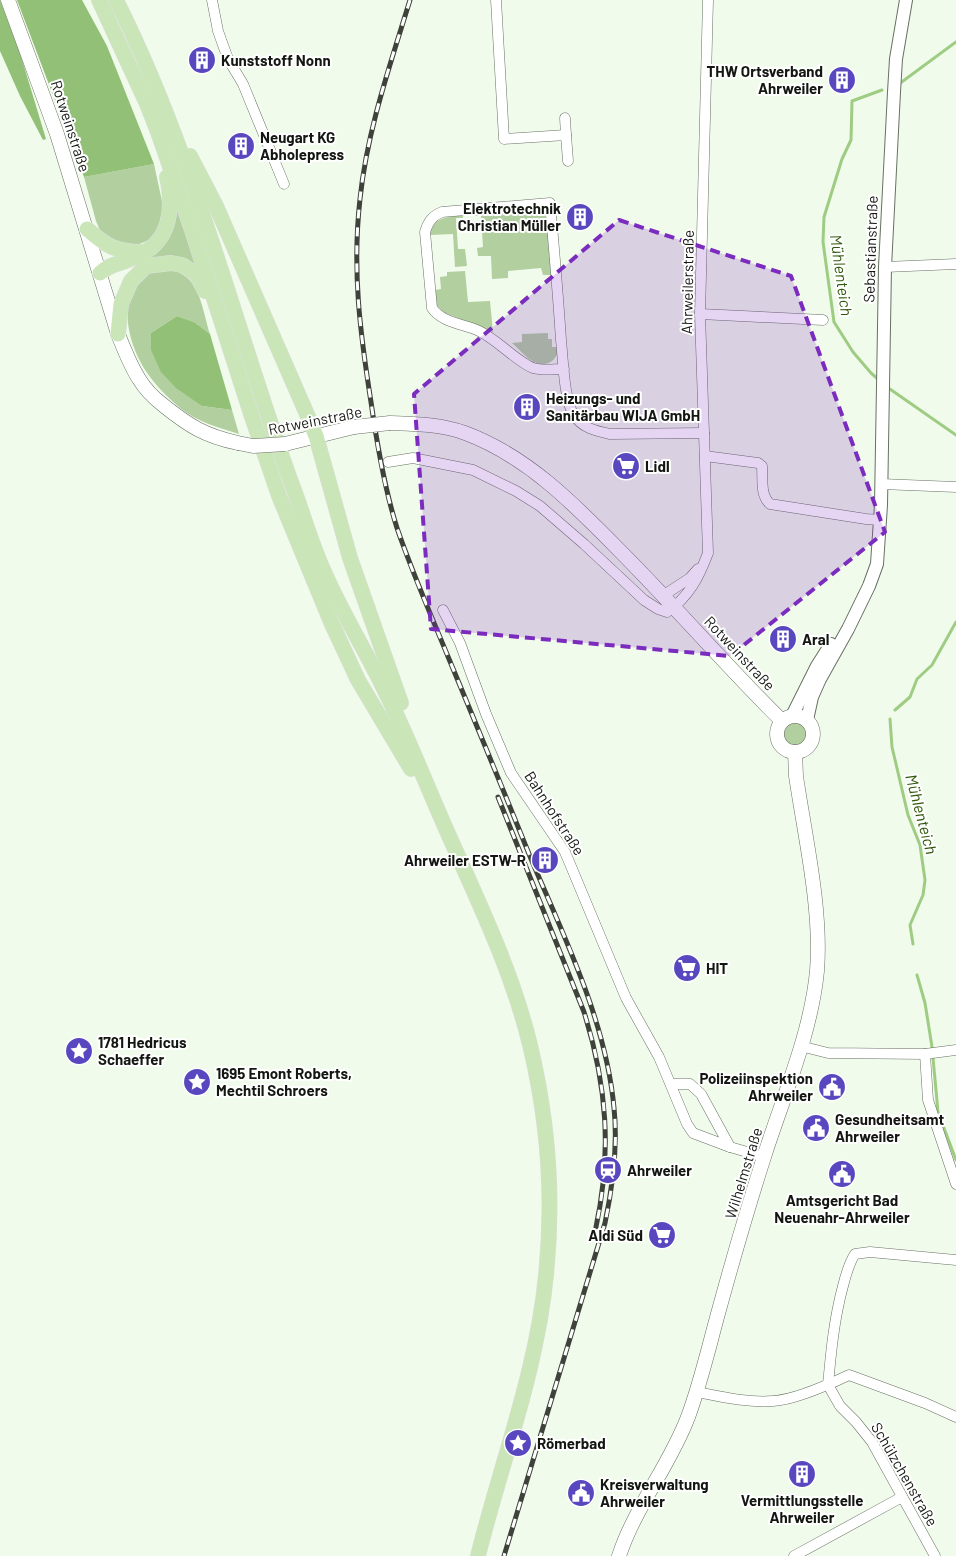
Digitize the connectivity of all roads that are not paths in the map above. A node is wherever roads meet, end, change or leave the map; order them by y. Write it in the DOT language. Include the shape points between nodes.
graph roads {
  1 [pos="8,0"];
  2 [pos="99,0"];
  3 [pos="116,0"];
  4 [pos="212,0"];
  5 [pos="496,0"];
  6 [pos="708,0"];
  7 [pos="906,0"];
  8 [pos="160,97"];
  9 [pos="565,118"];
  10 [pos="158,132"];
  11 [pos="566,135"];
  12 [pos="568,161"];
  13 [pos="284,184"];
  14 [pos="87,229"];
  15 [pos="145,259"];
  16 [pos="956,264"];
  17 [pos="885,267"];
  18 [pos="100,273"];
  19 [pos="700,314"];
  20 [pos="823,320"];
  21 [pos="225,331"];
  22 [pos="118,334"];
  23 [pos="564,369"];
  24 [pos="704,433"];
  25 [pos="316,436"];
  26 [pos="705,456"];
  27 [pos="388,462"];
  28 [pos="881,484"];
  29 [pos="956,487"];
  30 [pos="880,520"];
  31 [pos="704,563"];
  32 [pos="664,596"];
  33 [pos="675,607"];
  34 [pos="443,610"];
  35 [pos="821,668"];
  36 [pos="787,718"];
  37 [pos="807,720"];
  38 [pos="796,752"];
  39 [pos="444,824"];
  40 [pos="800,1046"];
  41 [pos="956,1050"];
  42 [pos="930,1054"];
  43 [pos="671,1084"];
  44 [pos="730,1147"];
  45 [pos="764,1157"];
  46 [pos="952,1159"];
  47 [pos="956,1184"];
  48 [pos="956,1260"];
  49 [pos="828,1386"];
  50 [pos="697,1392"];
  51 [pos="956,1417"];
  52 [pos="902,1497"];
  53 [pos="478,1556"];
  54 [pos="619,1556"];
  55 [pos="794,1556"];
  56 [pos="935,1556"];
  1 -- 14 [label="main road, Rotweinstraße" via="57,134"];
  2 -- 10 [label="main road"];
  3 -- 8 [label="main road"];
  4 -- 13 [label="street" via="228,59 243,84"];
  5 -- 11 [label="street" via="504,139"];
  6 -- 19 [label="street, Ahrweilerstraße"];
  7 -- 17 [label="street, Sebastianstraße" via="896,59"];
  8 -- 25 [label="main road" via="216,206"];
  8 -- 39 [label="main road" via="322,569 388,695"];
  9 -- 11 [label="street"];
  10 -- 15 [label="main road" via="170,211 161,236"];
  10 -- 21 [label="main road"];
  11 -- 12 [label="street"];
  14 -- 15 [label="main road" via="101,242"];
  14 -- 18 [label="main road, Rotweinstraße"];
  15 -- 18 [label="main road" via="127,260 108,266"];
  15 -- 21 [label="main road" via="182,264 196,274"];
  15 -- 22 [label="main road" via="121,304"];
  16 -- 17 [label="street"];
  17 -- 28 [label="street, Sebastianstraße"];
  18 -- 22 [label="main road, Rotweinstraße"];
  19 -- 20 [label="street"];
  19 -- 24 [label="street, Ahrweilerstraße"];
  21 -- 39 [label="main road" via="279,496 330,622 358,680"];
  22 -- 25 [label="main road, Rotweinstraße, bridge" via="140,382 196,430 253,446"];
  23 -- 23 [label="street" via="550,203 435,215 425,232 432,308 436,314 479,331 528,365 545,370"];
  23 -- 24 [label="street" via="568,401 573,415 584,426 610,434"];
  24 -- 26 [label="street, Ahrweilerstraße"];
  25 -- 32 [label="main road, Rotweinstraße, bridge" via="390,423 429,424 463,432 494,446 523,463 574,505"];
  25 -- 39 [label="main road" via="350,558"];
  26 -- 30 [label="street" via="758,462 762,466 763,494 770,504"];
  26 -- 31 [label="street, Ahrweilerstraße" via="708,553"];
  27 -- 33 [label="street" via="413,458 472,470 516,490 548,512 651,605 667,612"];
  28 -- 29 [label="street"];
  28 -- 30 [label="street, Sebastianstraße"];
  30 -- 35 [label="street, Sebastianstraße" via="876,564 869,586 848,629"];
  31 -- 32 [label="street" via="690,578"];
  31 -- 33 [label="street, Ahrweilerstraße" via="687,596"];
  32 -- 33 [label="main road, Rotweinstraße"];
  33 -- 36 [label="main road, Rotweinstraße" via="703,640"];
  34 -- 43 [label="street, Bahnhofstraße" via="460,643 511,773 565,852 626,998"];
  35 -- 36 [label="street, Sebastianstraße"];
  35 -- 37 [label="street, Sebastianstraße"];
  36 -- 37 [label="main road" via="800,716"];
  36 -- 38 [label="main road" via="777,732 780,744"];
  37 -- 38 [label="main road" via="813,737 807,748"];
  38 -- 40 [label="main road, Wilhelmstraße" via="796,776 818,933 816,974"];
  39 -- 53 [label="main road" via="502,958 530,1042 548,1159 549,1240 543,1299 526,1383"];
  40 -- 42 [label="street" via="828,1053"];
  40 -- 45 [label="main road, Wilhelmstraße"];
  41 -- 42 [label="street"];
  42 -- 46 [label="street" via="928,1100"];
  43 -- 44 [label="street, Bahnhofstraße" via="693,1132"];
  43 -- 44 [label="street" via="690,1084 701,1094"];
  44 -- 45 [label="street, Bahnhofstraße"];
  45 -- 50 [label="main road, Wilhelmstraße"];
  46 -- 47 [label="street"];
  48 -- 49 [label="street" via="870,1252 856,1254 851,1260 838,1303"];
  49 -- 50 [label="street" via="775,1401 732,1399"];
  49 -- 51 [label="street" via="849,1375"];
  49 -- 52 [label="street, Schülzchenstraße" via="840,1406 872,1442"];
  50 -- 54 [label="main road, Wilhelmstraße" via="688,1419 632,1524"];
  52 -- 55 [label="street"];
  52 -- 56 [label="street, Schülzchenstraße"];
}
